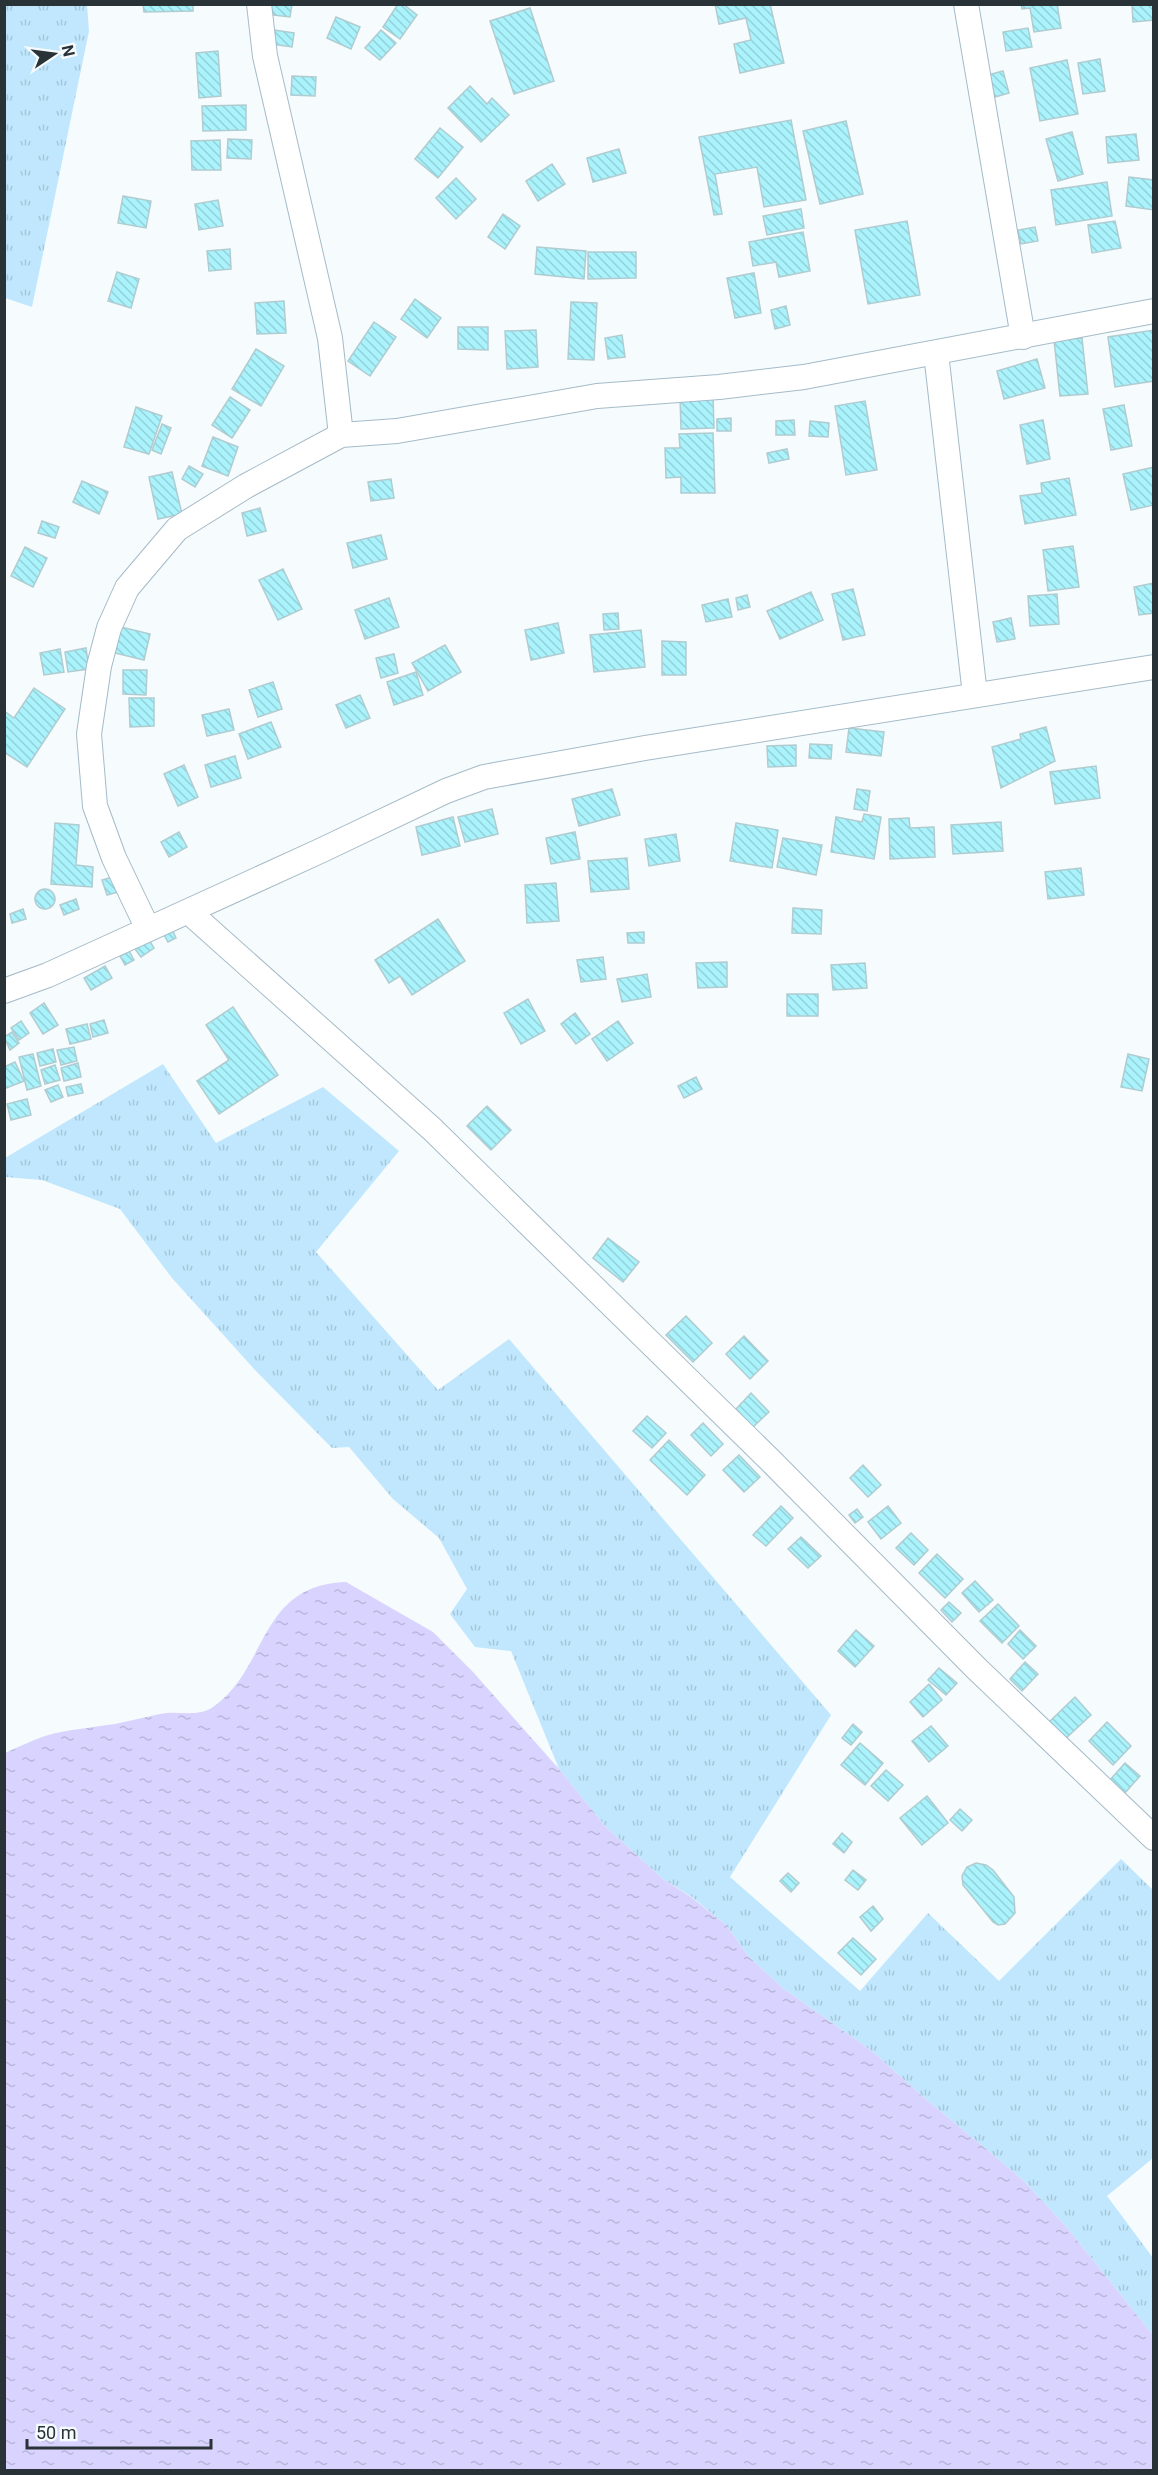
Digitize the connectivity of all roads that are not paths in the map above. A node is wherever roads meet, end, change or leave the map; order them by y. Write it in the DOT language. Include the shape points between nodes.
graph roads {
  1 [pos="259,4"];
  2 [pos="966,4"];
  3 [pos="1154,311"];
  4 [pos="1023,337"];
  5 [pos="936,353"];
  6 [pos="340,435"];
  7 [pos="1154,667"];
  8 [pos="975,695"];
  9 [pos="189,912"];
  10 [pos="148,929"];
  11 [pos="4,990"];
  12 [pos="1154,1838"];
  1 -- 6 [label="street" via="265,56 330,338"];
  2 -- 4 [label="street"];
  3 -- 4 [label="street"];
  4 -- 5 [label="street"];
  5 -- 6 [label="street" via="804,377 597,396 397,431"];
  5 -- 8 [label="street"];
  6 -- 10 [label="street" via="177,529 127,588 109,628 89,734 95,806 114,858"];
  7 -- 8 [label="street"];
  8 -- 9 [label="street" via="484,777 446,790"];
  9 -- 10 [label="street"];
  9 -- 12 [label="street" via="432,1129 977,1669"];
  10 -- 11 [label="street" via="48,975"];
}
